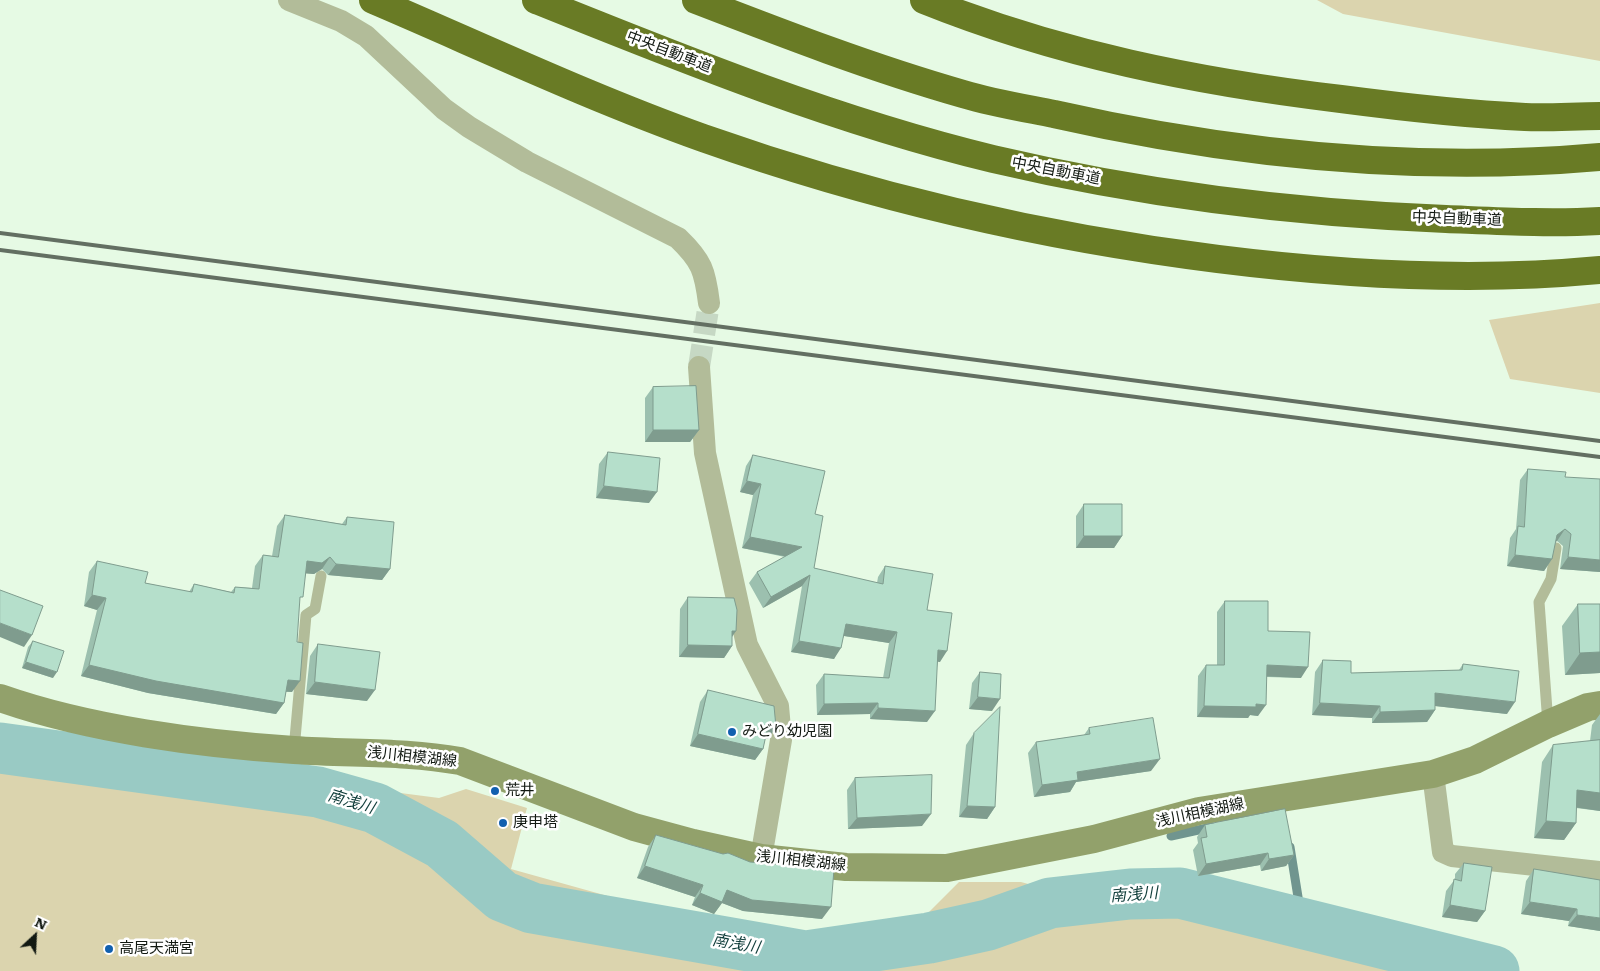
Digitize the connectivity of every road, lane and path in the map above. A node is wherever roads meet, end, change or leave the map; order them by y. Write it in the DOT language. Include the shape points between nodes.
graph roads {
  1 [pos="289,0"];
  2 [pos="373,0"];
  3 [pos="536,0"];
  4 [pos="696,0"];
  5 [pos="924,0"];
  6 [pos="1600,116"];
  7 [pos="1600,157"];
  8 [pos="1600,221"];
  9 [pos="1600,270"];
  10 [pos="709,304"];
  11 [pos="698,367"];
  12 [pos="1556,548"];
  13 [pos="320,576"];
  14 [pos="0,698"];
  15 [pos="1600,705"];
  16 [pos="1548,724"];
  17 [pos="294,750"];
  18 [pos="1433,774"];
  19 [pos="761,858"];
  20 [pos="1600,872"];
  1 -- 10 [label="street" via="341,21 366,36 444,109 469,127 527,162 678,238 696,255 706,277"];
  2 -- 9 [label="highway" via="575,87 699,136 807,172 979,219 1162,252 1312,270 1462,276"];
  3 -- 8 [label="highway, 中央自動車道" via="683,59 847,116 993,159 1257,206 1340,214 1518,222"];
  4 -- 7 [label="highway" via="832,52 965,95 1129,131 1282,152 1414,162 1555,161"];
  5 -- 6 [label="highway" via="1037,41 1155,71 1277,92 1421,109 1526,117"];
  11 -- 19 [label="street" via="705,453 747,645 778,706 781,740"];
  12 -- 16 [label="lane" via="1552,579 1539,602"];
  13 -- 17 [label="lane" via="315,609 306,616"];
  14 -- 17 [label="main road, 浅川相模湖線" via="120,729"];
  15 -- 16 [label="main road, 浅川相模湖線"];
  16 -- 18 [label="main road, 浅川相模湖線" via="1475,760"];
  17 -- 19 [label="main road, 浅川相模湖線" via="383,752 460,761 634,826"];
  18 -- 19 [label="main road, 浅川相模湖線" via="1199,811 1094,839 947,868 846,866"];
  18 -- 20 [label="street" via="1444,852 1452,856"];
}
